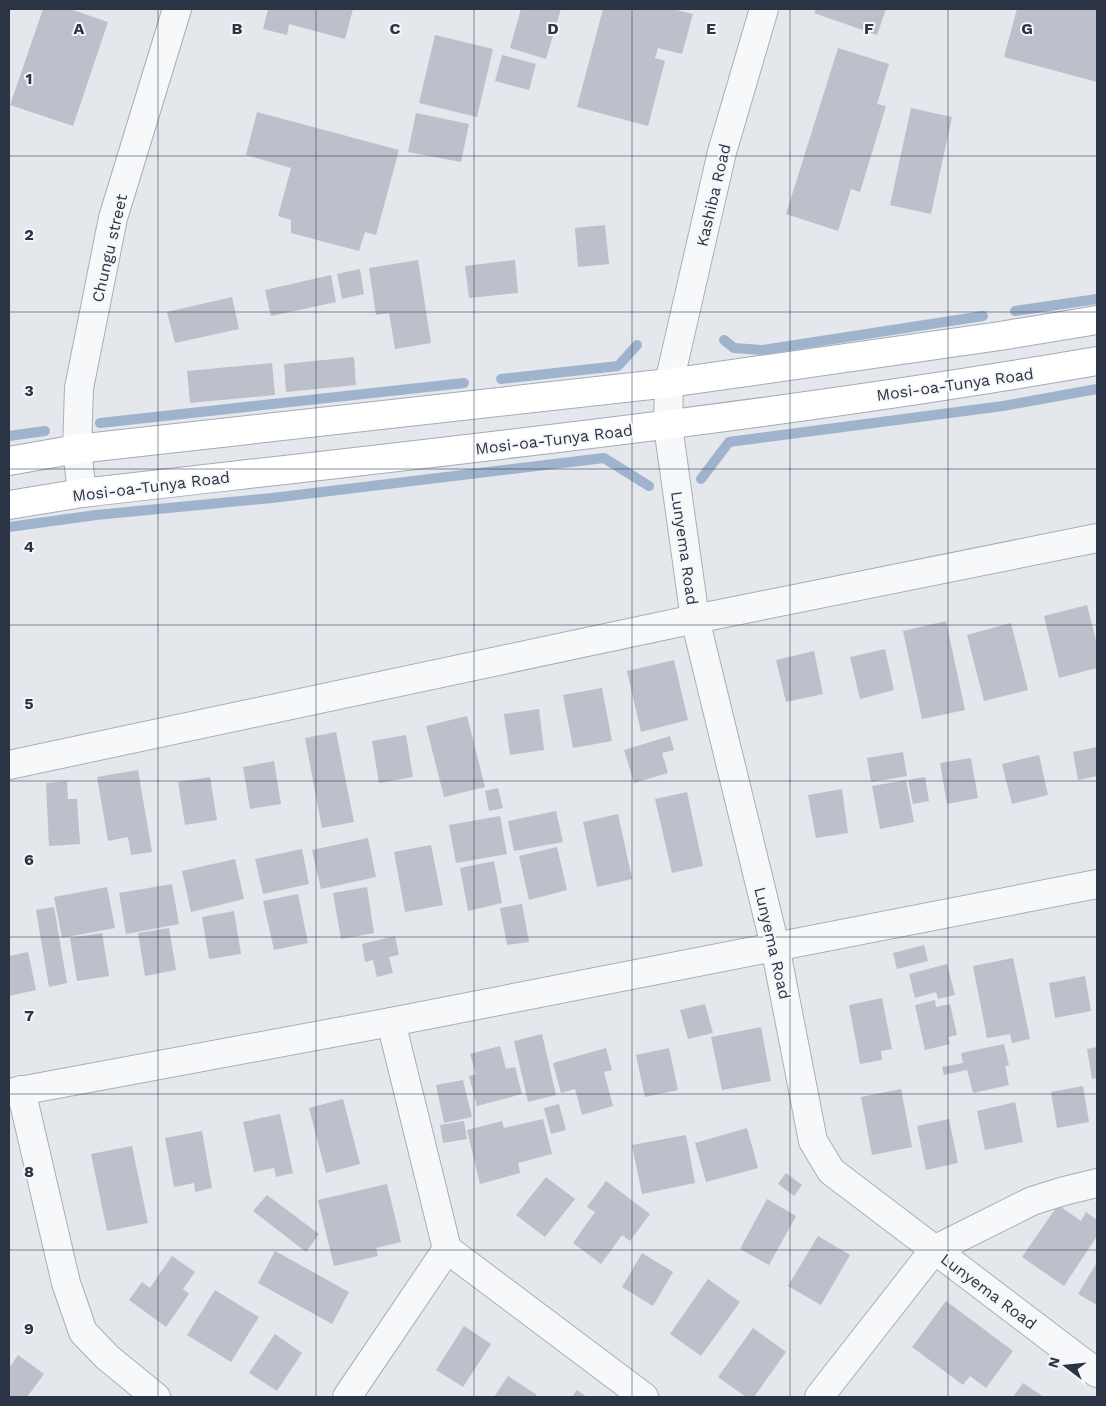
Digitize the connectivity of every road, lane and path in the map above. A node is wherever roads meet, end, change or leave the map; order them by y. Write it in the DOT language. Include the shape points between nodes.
graph roads {
  1 [pos="177,9"];
  2 [pos="764,9"];
  3 [pos="1097,320"];
  4 [pos="1097,361"];
  5 [pos="669,383"];
  6 [pos="668,426"];
  7 [pos="77,449"];
  8 [pos="9,461"];
  9 [pos="82,493"];
  10 [pos="9,505"];
  11 [pos="1097,538"];
  12 [pos="695,619"];
  13 [pos="9,765"];
  14 [pos="1097,884"];
  15 [pos="775,946"];
  16 [pos="390,1022"];
  17 [pos="15,1092"];
  18 [pos="1097,1184"];
  19 [pos="447,1250"];
  20 [pos="934,1250"];
  21 [pos="1097,1373"];
  22 [pos="156,1397"];
  23 [pos="347,1397"];
  24 [pos="644,1397"];
  25 [pos="819,1397"];
  1 -- 7 [label="street, Chungu street" via="113,218 79,388"];
  2 -- 5 [label="street, Kashiba Road" via="722,152"];
  3 -- 5 [label="main road"];
  4 -- 6 [label="main road, Mosi-oa-Tunya Road"];
  5 -- 6 [label="street, Lunyema Road"];
  5 -- 7 [label="main road"];
  6 -- 9 [label="main road, Mosi-oa-Tunya Road"];
  6 -- 12 [label="street, Lunyema Road"];
  7 -- 8 [label="main road"];
  7 -- 9 [label="street, Chungu street"];
  9 -- 10 [label="main road, Mosi-oa-Tunya Road"];
  11 -- 12 [label="street"];
  12 -- 13 [label="street"];
  12 -- 15 [label="street, Lunyema Road"];
  14 -- 15 [label="street"];
  15 -- 16 [label="street"];
  15 -- 20 [label="street, Lunyema Road" via="813,1141 831,1171"];
  16 -- 17 [label="street"];
  16 -- 19 [label="street"];
  17 -- 22 [label="street" via="66,1283 83,1332 107,1357"];
  18 -- 20 [label="street" via="1032,1201"];
  19 -- 23 [label="street"];
  19 -- 24 [label="street"];
  20 -- 21 [label="street, Lunyema Road"];
  20 -- 25 [label="street"];
}
